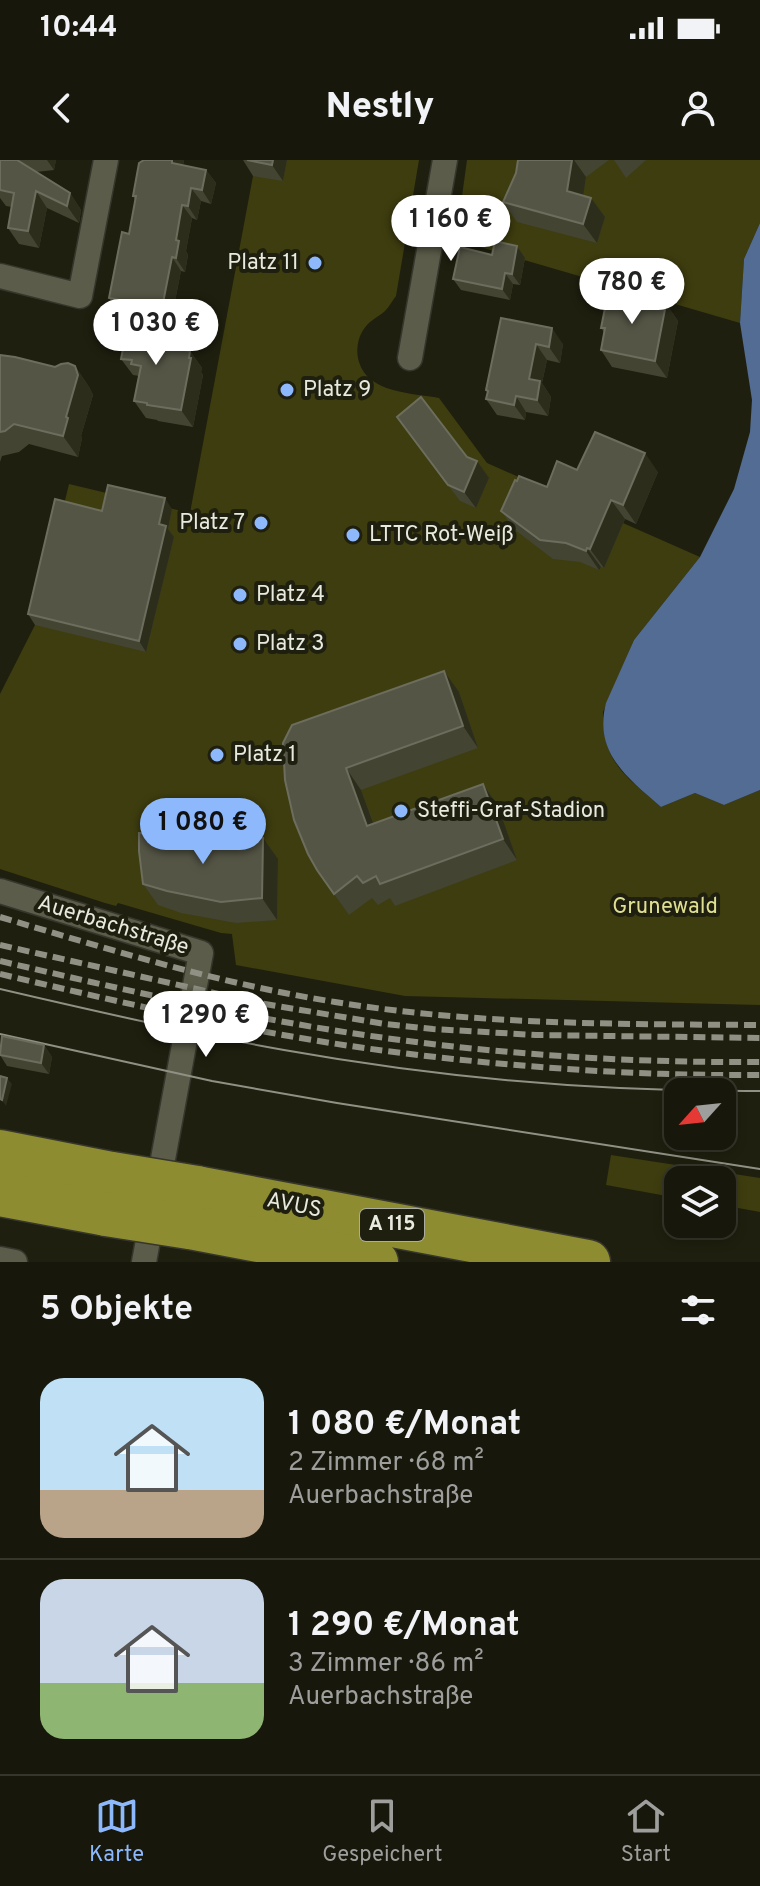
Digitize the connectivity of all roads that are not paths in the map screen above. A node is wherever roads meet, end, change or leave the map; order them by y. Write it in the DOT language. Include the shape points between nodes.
graph roads {
  1 [pos="106,160"];
  2 [pos="445,160"];
  3 [pos="0,276"];
  4 [pos="410,358"];
  5 [pos="0,891"];
  6 [pos="0,1152"];
  7 [pos="0,1194"];
  8 [pos="109,1194"];
  9 [pos="193,1207"];
  10 [pos="0,1259"];
  11 [pos="15,1262"];
  12 [pos="144,1262"];
  13 [pos="376,1262"];
  14 [pos="588,1262"];
  1 -- 3 [label="street" via="80,296"];
  2 -- 4 [label="street"];
  5 -- 12 [label="street, Auerbachstraße" via="201,953"];
  6 -- 8 [label="highway, AVUS / A 115"];
  7 -- 8 [label="highway, AVUS / A 115"];
  8 -- 9 [label="highway, AVUS / A 115, bridge"];
  9 -- 13 [label="highway, AVUS / A 115"];
  9 -- 14 [label="highway, AVUS / A 115"];
  10 -- 11 [label="street"];
}
